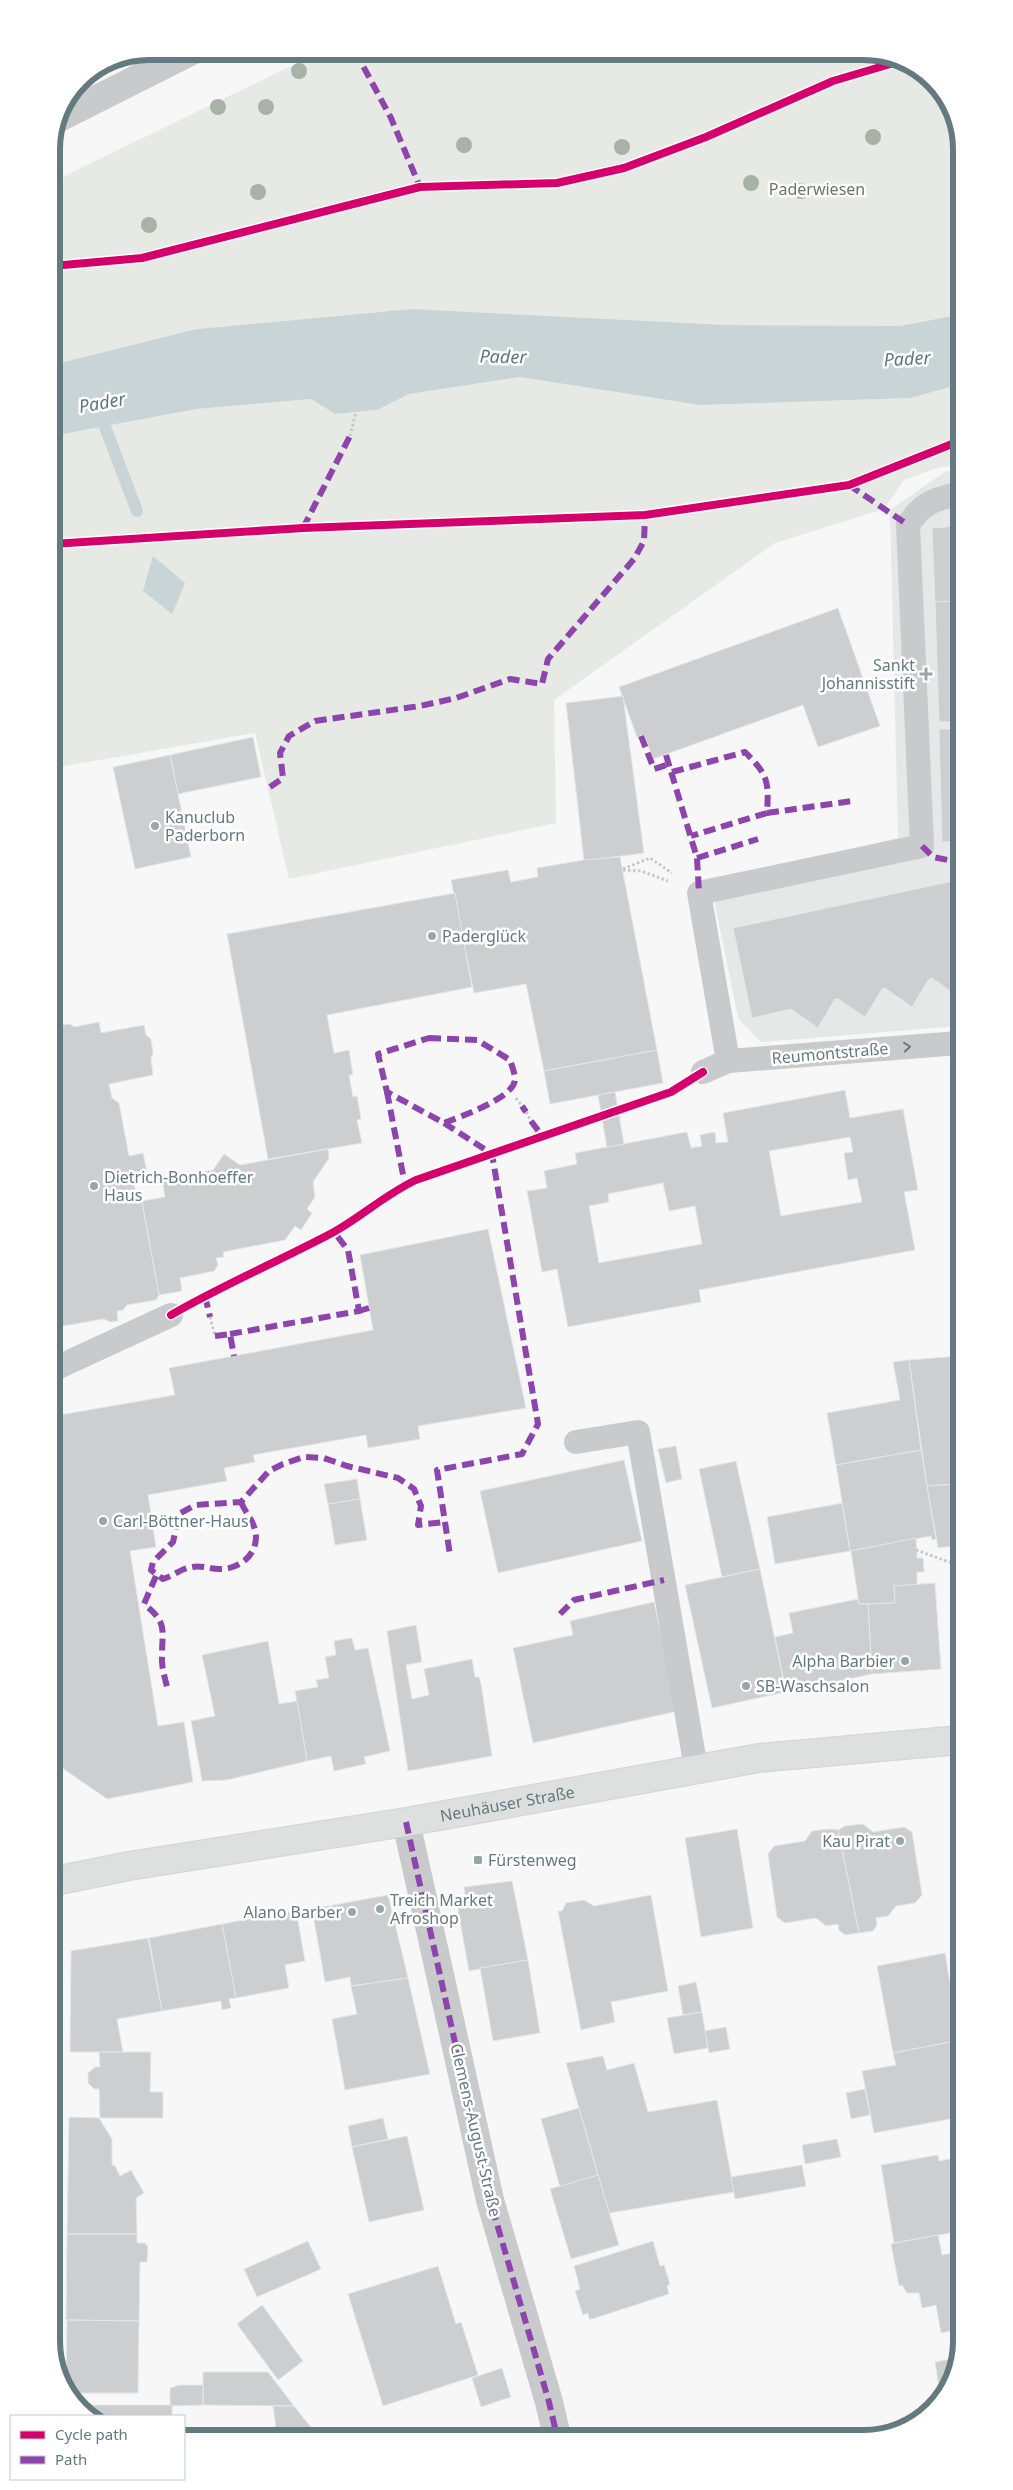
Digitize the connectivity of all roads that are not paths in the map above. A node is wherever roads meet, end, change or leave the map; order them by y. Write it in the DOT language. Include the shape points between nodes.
graph roads {
  1 [pos="174,60"];
  2 [pos="68,114"];
  3 [pos="953,496"];
  4 [pos="953,1043"];
  5 [pos="728,1061"];
  6 [pos="703,1072"];
  7 [pos="171,1315"];
  8 [pos="60,1367"];
  9 [pos="576,1442"];
  10 [pos="953,1741"];
  11 [pos="696,1768"];
  12 [pos="406,1822"];
  13 [pos="60,1880"];
  14 [pos="555,2430"];
  1 -- 2 [label="street"];
  3 -- 5 [label="lane" via="918,510 908,525 922,846 699,893"];
  5 -- 4 [label="lane, Reumontstraße, one-way"];
  5 -- 6 [label="lane, Reumontstraße"];
  7 -- 8 [label="lane"];
  9 -- 11 [label="lane" via="638,1432"];
  10 -- 11 [label="main road, Neuhäuser Straße" via="779,1756"];
  11 -- 12 [label="main road, Neuhäuser Straße"];
  12 -- 13 [label="main road, Neuhäuser Straße"];
  12 -- 14 [label="street, Clemens-August-Straße" via="490,2200"];
}
